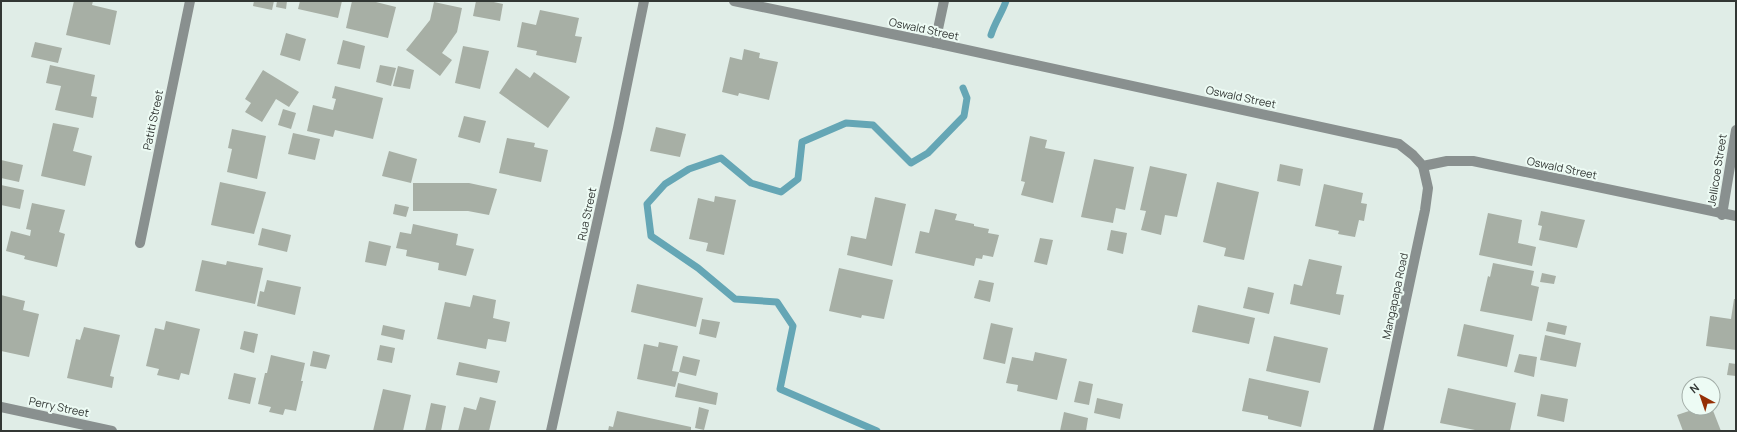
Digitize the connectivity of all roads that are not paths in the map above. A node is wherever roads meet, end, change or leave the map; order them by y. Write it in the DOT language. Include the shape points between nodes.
graph roads {
  1 [pos="190,1"];
  2 [pos="644,1"];
  3 [pos="734,1"];
  4 [pos="944,1"];
  5 [pos="935,43"];
  6 [pos="1736,130"];
  7 [pos="1423,166"];
  8 [pos="1722,214"];
  9 [pos="1736,216"];
  10 [pos="140,243"];
  11 [pos="1,407"];
  12 [pos="112,431"];
  13 [pos="551,431"];
  14 [pos="1378,431"];
  1 -- 10 [label="street, Patiti Street"];
  2 -- 13 [label="street, Rua Street"];
  3 -- 5 [label="street, Oswald Street"];
  4 -- 5 [label="street"];
  5 -- 7 [label="street, Oswald Street" via="1399,144 1413,154"];
  6 -- 8 [label="street, Jellicoe Street"];
  7 -- 8 [label="street, Oswald Street" via="1447,161 1473,161"];
  7 -- 14 [label="street, Mangapapa Road" via="1428,188 1425,210"];
  8 -- 9 [label="street, Oswald Street"];
  11 -- 12 [label="street, Perry Street"];
}
